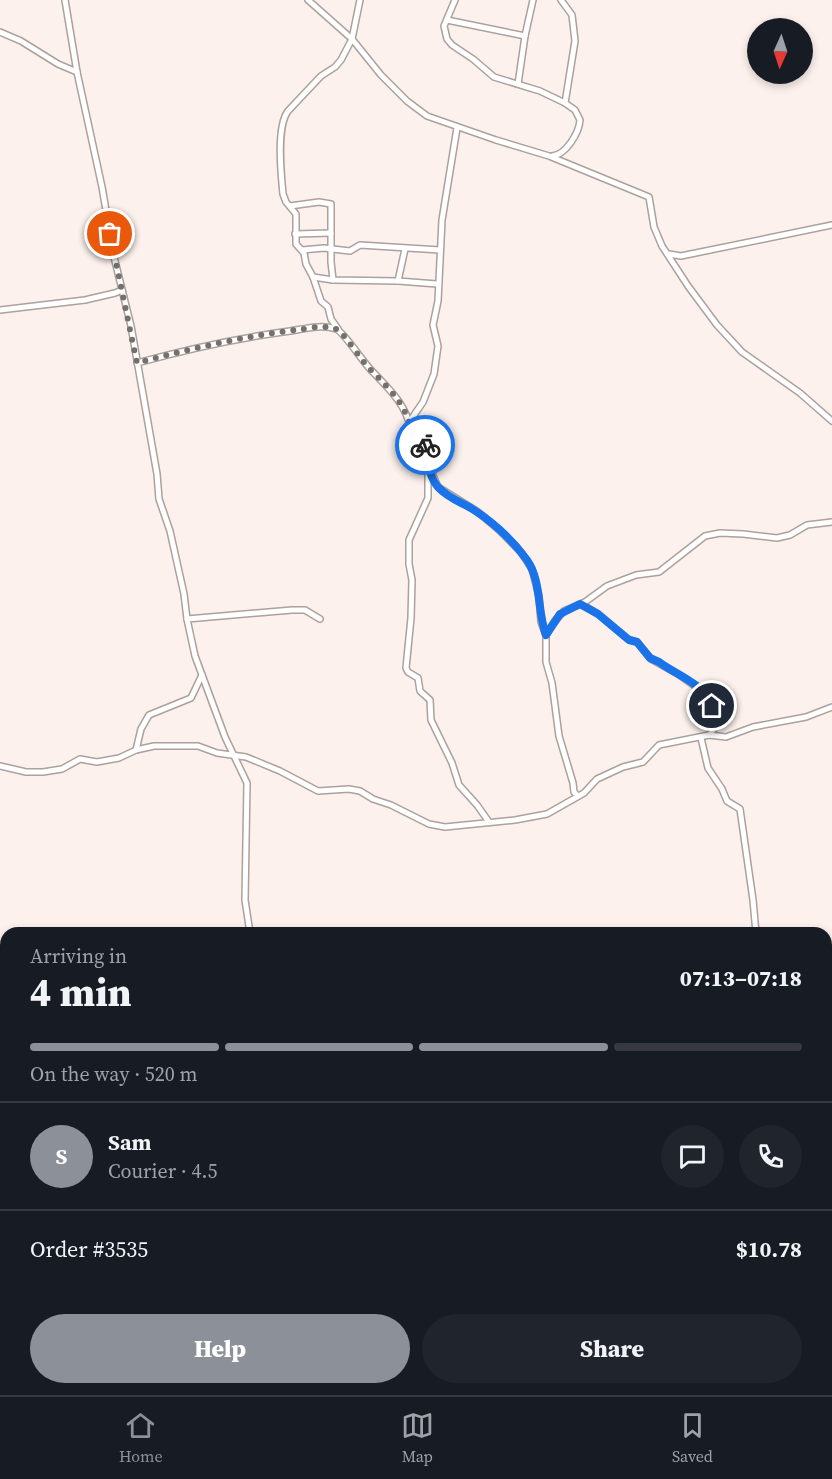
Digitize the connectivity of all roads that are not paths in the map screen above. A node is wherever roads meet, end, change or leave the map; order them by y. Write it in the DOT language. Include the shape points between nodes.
graph roads {
  1 [pos="65,0"];
  2 [pos="309,0"];
  3 [pos="360,0"];
  4 [pos="455,0"];
  5 [pos="533,0"];
  6 [pos="561,0"];
  7 [pos="316,3"];
  8 [pos="447,20"];
  9 [pos="0,32"];
  10 [pos="525,36"];
  11 [pos="352,39"];
  12 [pos="77,72"];
  13 [pos="518,84"];
  14 [pos="565,103"];
  15 [pos="457,128"];
  16 [pos="549,156"];
  17 [pos="290,206"];
  18 [pos="832,225"];
  19 [pos="315,233"];
  20 [pos="332,233"];
  21 [pos="295,234"];
  22 [pos="316,248"];
  23 [pos="331,248"];
  24 [pos="405,249"];
  25 [pos="302,250"];
  26 [pos="440,250"];
  27 [pos="667,253"];
  28 [pos="313,277"];
  29 [pos="333,280"];
  30 [pos="399,281"];
  31 [pos="437,284"];
  32 [pos="122,290"];
  33 [pos="0,310"];
  34 [pos="338,330"];
  35 [pos="137,363"];
  36 [pos="832,421"];
  37 [pos="410,422"];
  38 [pos="428,464"];
  39 [pos="832,522"];
  40 [pos="580,604"];
  41 [pos="187,619"];
  42 [pos="320,619"];
  43 [pos="546,635"];
  44 [pos="202,675"];
  45 [pos="832,707"];
  46 [pos="709,735"];
  47 [pos="701,738"];
  48 [pos="136,750"];
  49 [pos="234,754"];
  50 [pos="0,766"];
  51 [pos="578,796"];
  52 [pos="489,822"];
  53 [pos="249,927"];
  54 [pos="755,927"];
  1 -- 12 [label="street"];
  2 -- 7 [label="street"];
  3 -- 11 [label="street"];
  4 -- 8 [label="street"];
  5 -- 10 [label="street"];
  6 -- 14 [label="street" via="572,15 574,40"];
  7 -- 11 [label="street"];
  8 -- 10 [label="street"];
  8 -- 13 [label="street" via="444,26 452,45 494,77"];
  9 -- 12 [label="street"];
  10 -- 13 [label="street"];
  11 -- 15 [label="street" via="407,101 427,116"];
  11 -- 17 [label="street" via="335,67 321,76 284,116 282,175 284,197"];
  12 -- 32 [label="street"];
  13 -- 14 [label="street"];
  14 -- 16 [label="street" via="580,116 579,127 562,152"];
  15 -- 16 [label="street"];
  15 -- 26 [label="street"];
  16 -- 27 [label="street" via="649,197 654,227"];
  17 -- 20 [label="street" via="329,202"];
  17 -- 21 [label="street" via="296,214"];
  18 -- 27 [label="street" via="681,255"];
  19 -- 20 [label="street"];
  19 -- 21 [label="street"];
  19 -- 22 [label="street"];
  20 -- 23 [label="street"];
  21 -- 25 [label="street" via="296,244"];
  22 -- 23 [label="street"];
  22 -- 25 [label="street"];
  23 -- 24 [label="street" via="350,251 360,245"];
  23 -- 29 [label="street"];
  24 -- 26 [label="street"];
  24 -- 30 [label="street"];
  25 -- 28 [label="street"];
  26 -- 31 [label="street"];
  27 -- 36 [label="street" via="695,296 742,352"];
  28 -- 29 [label="street"];
  28 -- 34 [label="street" via="321,301 328,307"];
  29 -- 30 [label="street"];
  30 -- 31 [label="street"];
  31 -- 37 [label="street" via="433,325 438,346 434,374"];
  32 -- 33 [label="street" via="85,300"];
  32 -- 35 [label="street"];
  34 -- 35 [label="street" via="312,328 259,334"];
  34 -- 37 [label="street" via="395,394"];
  35 -- 41 [label="street" via="159,499 174,548"];
  37 -- 38 [label="street" via="411,430 424,440"];
  38 -- 43 [label="street" via="438,488 500,530 527,561 534,576"];
  38 -- 52 [label="street" via="428,498 409,540 412,580 406,668 418,678 420,691 430,700 432,720 459,785"];
  39 -- 40 [label="street" via="807,525 777,538 720,533 705,536 659,572 636,575 607,586"];
  40 -- 43 [label="street" via="560,614"];
  40 -- 46 [label="street" via="637,642 651,659 706,694 716,715"];
  41 -- 42 [label="street" via="292,610 305,610"];
  41 -- 44 [label="street"];
  43 -- 51 [label="street" via="546,662 559,736"];
  44 -- 48 [label="street" via="191,698 144,720"];
  44 -- 49 [label="street"];
  45 -- 46 [label="street" via="726,736"];
  46 -- 47 [label="street"];
  47 -- 51 [label="street" via="659,745 643,762 597,778"];
  47 -- 54 [label="street" via="708,768 727,801 740,809"];
  48 -- 49 [label="street" via="191,745"];
  48 -- 50 [label="street" via="97,762 80,759 55,771"];
  49 -- 52 [label="street" via="318,791 360,791 436,826"];
  49 -- 53 [label="street" via="248,793 245,900"];
  51 -- 52 [label="street" via="547,814"];
}
